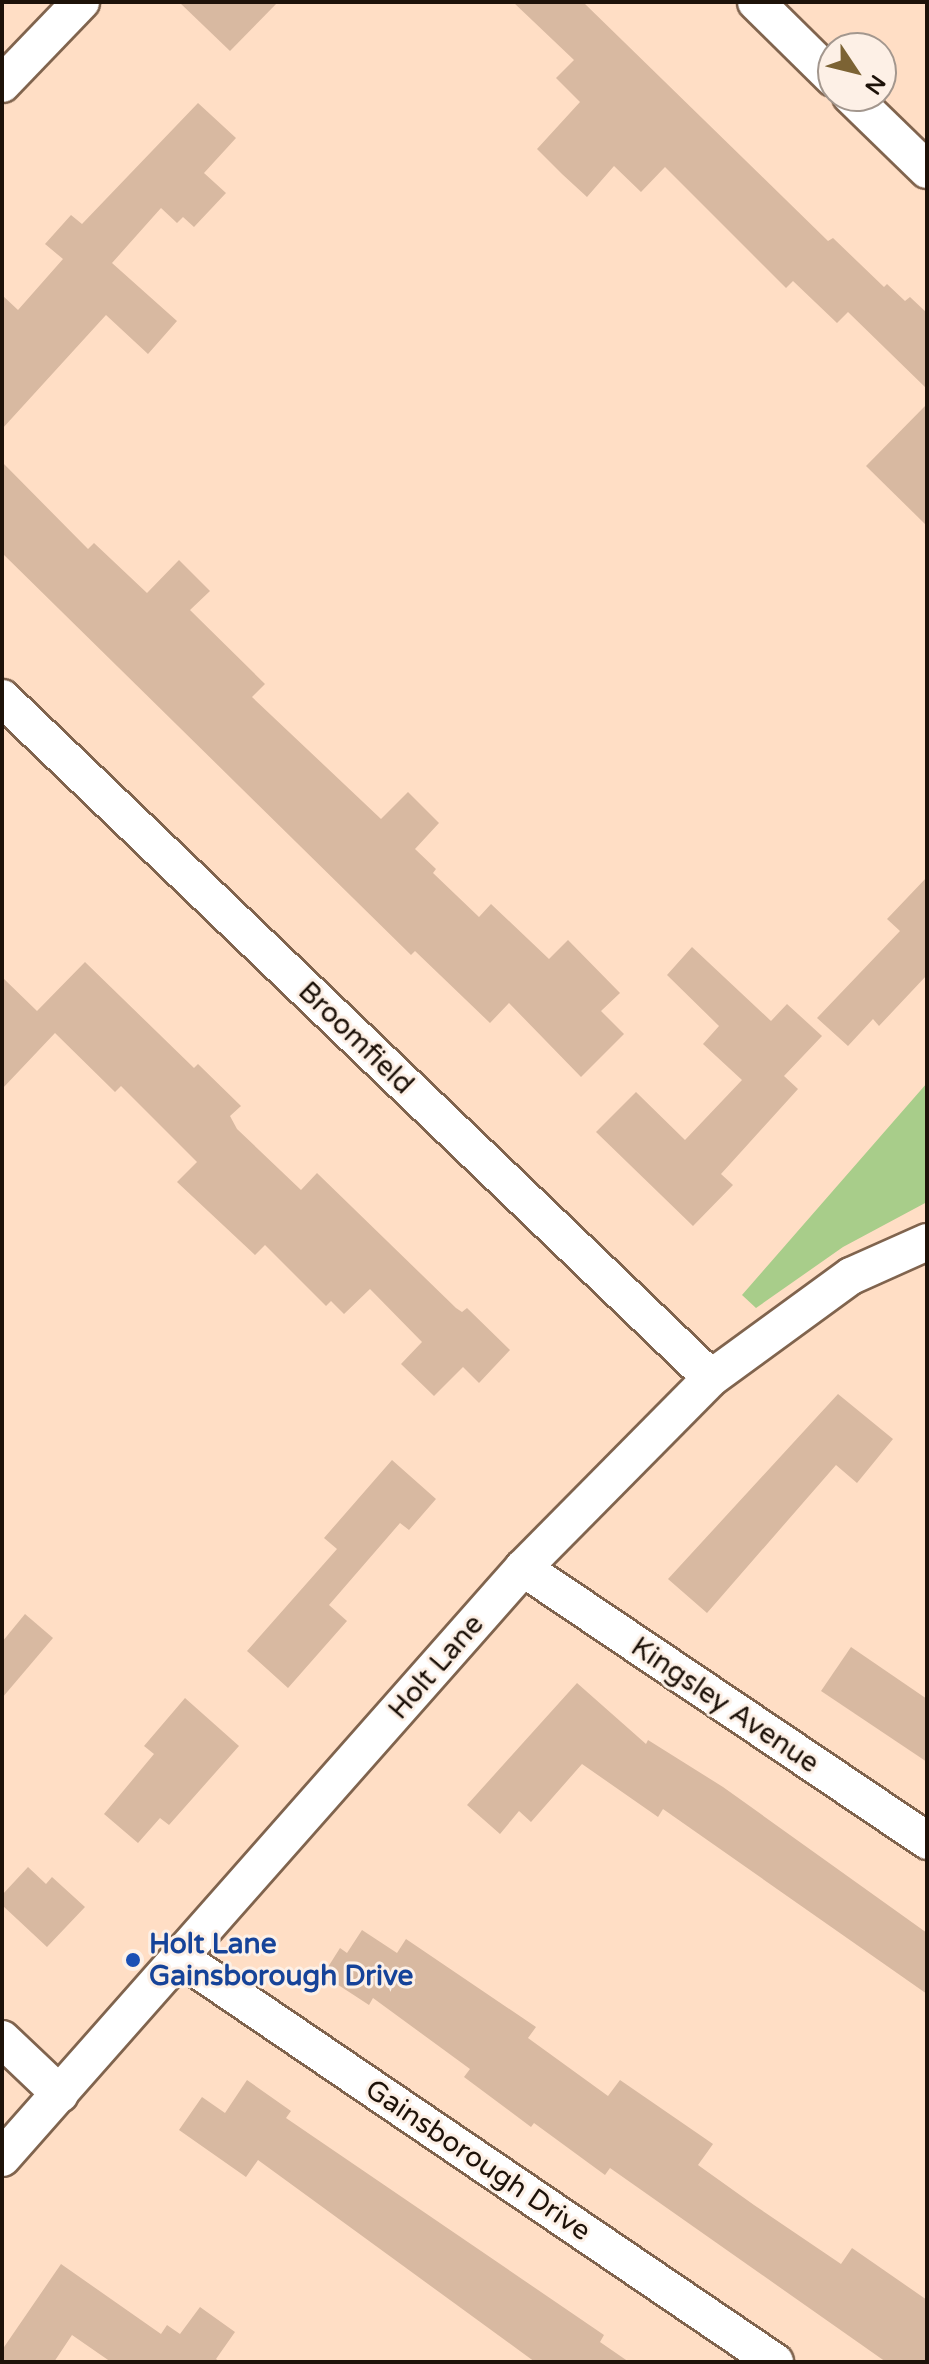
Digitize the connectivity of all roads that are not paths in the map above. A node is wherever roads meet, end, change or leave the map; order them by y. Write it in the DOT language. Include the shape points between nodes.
graph roads {
  1 [pos="81,2"];
  2 [pos="756,2"];
  3 [pos="817,62"];
  4 [pos="2,84"];
  5 [pos="867,112"];
  6 [pos="927,170"];
  7 [pos="2,698"];
  8 [pos="927,1242"];
  9 [pos="711,1378"];
  10 [pos="523,1568"];
  11 [pos="927,1841"];
  12 [pos="182,1959"];
  13 [pos="2,2039"];
  14 [pos="60,2094"];
  15 [pos="2,2158"];
  16 [pos="775,2362"];
  1 -- 4 [label="street"];
  2 -- 3 [label="street"];
  5 -- 6 [label="street"];
  7 -- 9 [label="street, Broomfield"];
  8 -- 9 [label="street, Holt Lane" via="851,1276"];
  9 -- 10 [label="street, Holt Lane"];
  10 -- 11 [label="street, Kingsley Avenue"];
  10 -- 12 [label="street, Holt Lane"];
  12 -- 14 [label="street, Holt Lane"];
  12 -- 16 [label="street, Gainsborough Drive"];
  13 -- 14 [label="street"];
  14 -- 15 [label="street, Holt Lane"];
}
